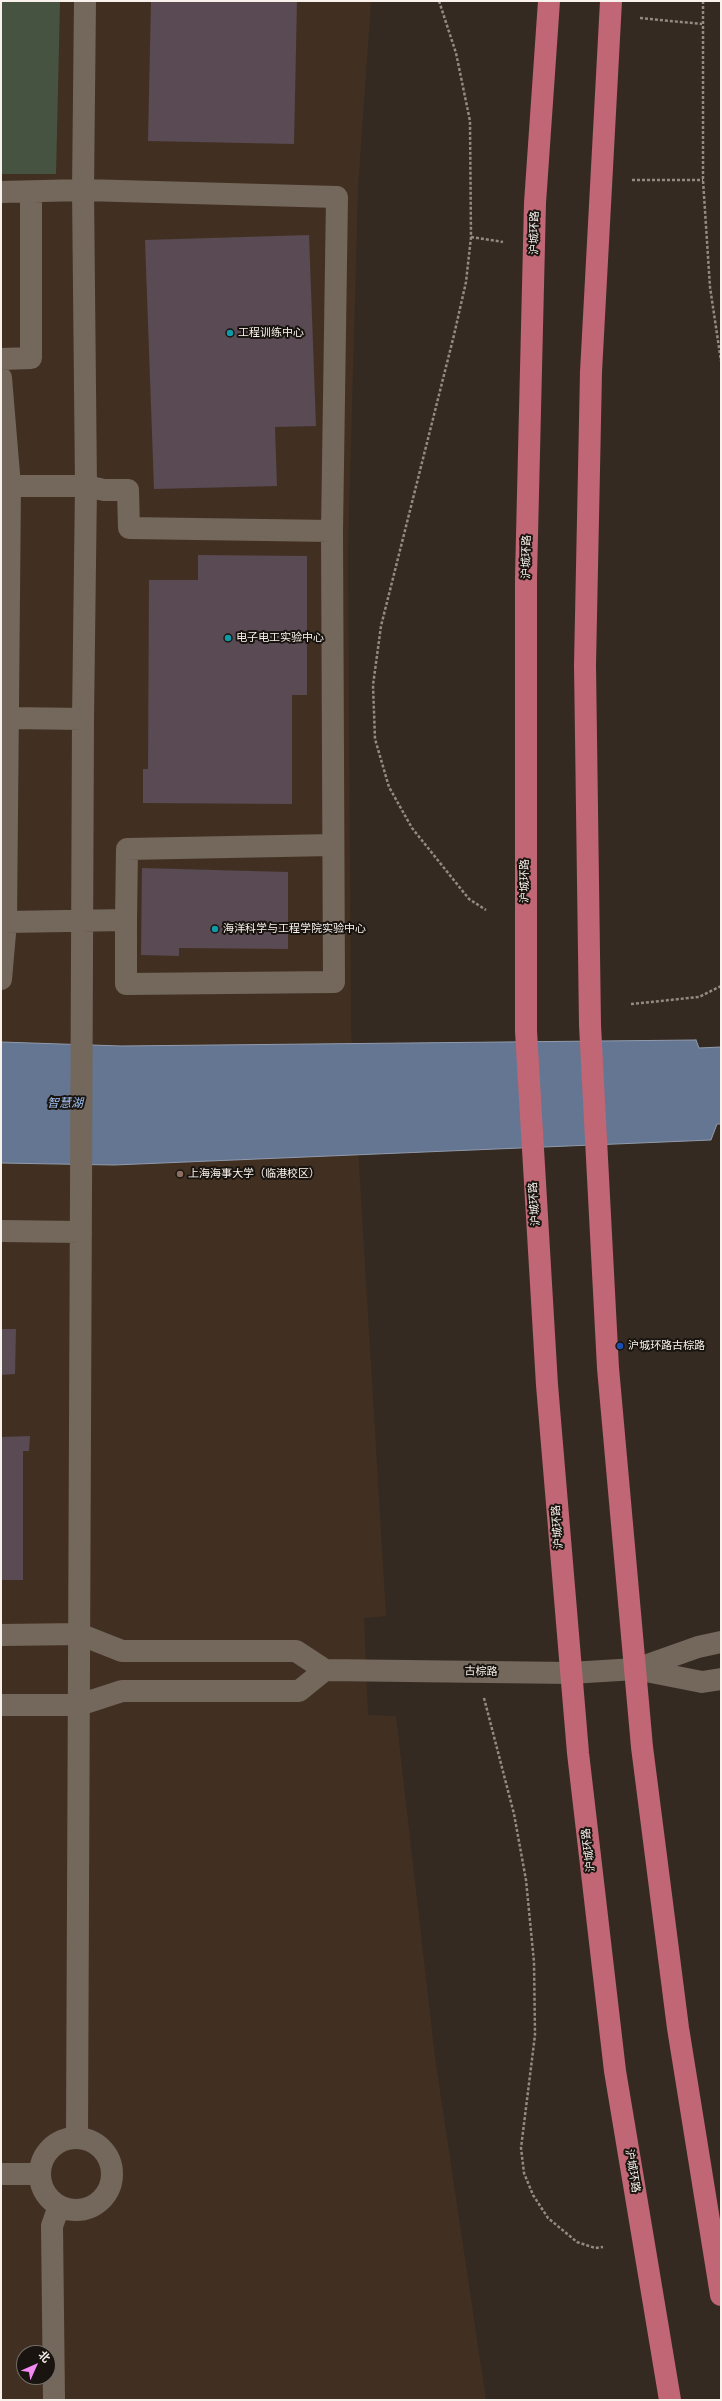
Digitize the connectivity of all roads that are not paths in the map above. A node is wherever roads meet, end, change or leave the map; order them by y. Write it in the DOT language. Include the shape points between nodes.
graph roads {
  1 [pos="85,1"];
  2 [pos="549,1"];
  3 [pos="611,1"];
  4 [pos="83,190"];
  5 [pos="1,192"];
  6 [pos="31,192"];
  7 [pos="1,359"];
  8 [pos="1,378"];
  9 [pos="3,411"];
  10 [pos="10,486"];
  11 [pos="86,486"];
  12 [pos="332,531"];
  13 [pos="10,718"];
  14 [pos="83,719"];
  15 [pos="5,778"];
  16 [pos="333,845"];
  17 [pos="4,857"];
  18 [pos="83,919"];
  19 [pos="126,920"];
  20 [pos="6,922"];
  21 [pos="1,979"];
  22 [pos="1,1231"];
  23 [pos="81,1232"];
  24 [pos="79,1634"];
  25 [pos="1,1635"];
  26 [pos="721,1642"];
  27 [pos="636,1669"];
  28 [pos="325,1670"];
  29 [pos="570,1673"];
  30 [pos="721,1679"];
  31 [pos="1,1705"];
  32 [pos="80,1705"];
  33 [pos="77,2138"];
  34 [pos="1,2174"];
  35 [pos="40,2174"];
  36 [pos="59,2206"];
  37 [pos="721,2295"];
  38 [pos="673,2396"];
  39 [pos="54,2400"];
  1 -- 4 [label="street"];
  2 -- 29 [label="main road, 沪城环路" via="536,203 526,577 526,1031 547,1385"];
  3 -- 27 [label="main road" via="590,404 585,665 590,1026 608,1368"];
  4 -- 6 [label="street"];
  4 -- 11 [label="street"];
  4 -- 12 [label="street" via="337,197"];
  5 -- 6 [label="street"];
  6 -- 7 [label="street" via="31,358"];
  8 -- 9 [label="street"];
  9 -- 10 [label="street"];
  10 -- 11 [label="street"];
  10 -- 13 [label="street"];
  11 -- 12 [label="street" via="104,490 128,490 129,528"];
  11 -- 14 [label="street"];
  12 -- 16 [label="street"];
  13 -- 14 [label="street"];
  13 -- 15 [label="street"];
  14 -- 18 [label="street"];
  15 -- 17 [label="street"];
  16 -- 19 [label="street" via="127,849"];
  16 -- 19 [label="street" via="334,982 126,984"];
  17 -- 20 [label="street"];
  18 -- 19 [label="street"];
  18 -- 20 [label="street"];
  18 -- 23 [label="street"];
  20 -- 21 [label="street"];
  22 -- 23 [label="street"];
  23 -- 24 [label="street"];
  24 -- 25 [label="street"];
  24 -- 28 [label="street" via="122,1651 296,1651"];
  24 -- 32 [label="street"];
  26 -- 27 [label="street, 古棕路" via="698,1646"];
  27 -- 29 [label="street, 古棕路"];
  27 -- 30 [label="street, 古棕路" via="702,1682"];
  27 -- 37 [label="main road" via="642,1747 678,2028"];
  28 -- 29 [label="street, 古棕路"];
  28 -- 32 [label="street" via="299,1691 122,1691"];
  29 -- 38 [label="main road, 沪城环路" via="615,2071"];
  31 -- 32 [label="street"];
  32 -- 33 [label="street"];
  33 -- 35 [label="street" via="65,2139 50,2148 43,2158"];
  33 -- 36 [label="street" via="97,2144 106,2153 112,2171 111,2183 100,2201 91,2207 71,2210"];
  34 -- 35 [label="street"];
  35 -- 36 [label="street" via="45,2193"];
  36 -- 39 [label="street" via="52,2226"];
}
